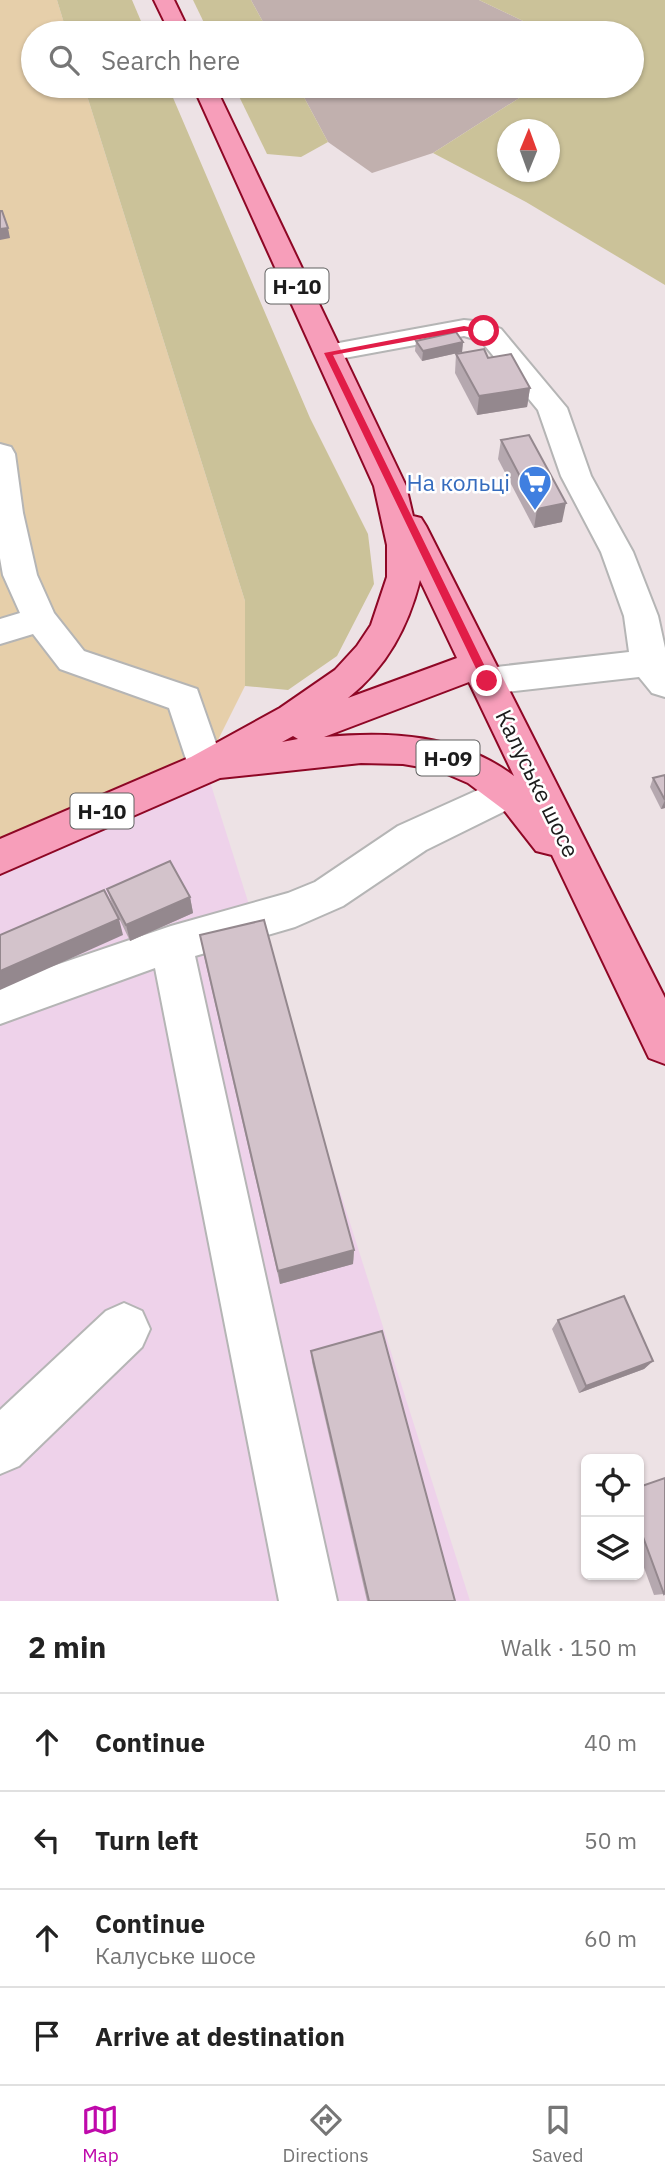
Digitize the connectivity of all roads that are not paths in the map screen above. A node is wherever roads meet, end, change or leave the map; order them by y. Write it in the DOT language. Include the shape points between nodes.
graph roads {
  1 [pos="164,0"];
  2 [pos="174,21"];
  3 [pos="210,98"];
  4 [pos="328,353"];
  5 [pos="0,454"];
  6 [pos="390,486"];
  7 [pos="40,618"];
  8 [pos="0,632"];
  9 [pos="659,669"];
  10 [pos="483,673"];
  11 [pos="205,766"];
  12 [pos="509,791"];
  13 [pos="0,857"];
  14 [pos="612,933"];
  15 [pos="171,944"];
  16 [pos="0,1004"];
  17 [pos="665,1043"];
  18 [pos="124,1329"];
  19 [pos="0,1447"];
  20 [pos="308,1601"];
  1 -- 2 [label="main road"];
  3 -- 4 [label="main road, Н-10"];
  4 -- 6 [label="main road, Н-10"];
  4 -- 9 [label="street" via="464,328 491,335 552,408 576,476 617,552"];
  5 -- 7 [label="street" via="20,575"];
  6 -- 10 [label="main road, Калуське шосе / Н-10"];
  6 -- 11 [label="main road, Н-10" via="406,568 395,614 370,655 356,675 334,693"];
  7 -- 8 [label="street"];
  7 -- 11 [label="street" via="72,660 184,699"];
  9 -- 10 [label="street"];
  10 -- 11 [label="main road, Н-10"];
  10 -- 14 [label="main road, Калуське шосе / Н-09"];
  11 -- 12 [label="main road, Н-09" via="390,746 431,752 471,765"];
  11 -- 13 [label="main road, Н-10"];
  12 -- 14 [label="main road, Н-09" via="543,830"];
  12 -- 15 [label="street" via="412,838 329,894 295,909"];
  14 -- 17 [label="main road, Калуське шосе / Н-09"];
  15 -- 16 [label="street"];
  15 -- 20 [label="street"];
  18 -- 19 [label="street"];
}
